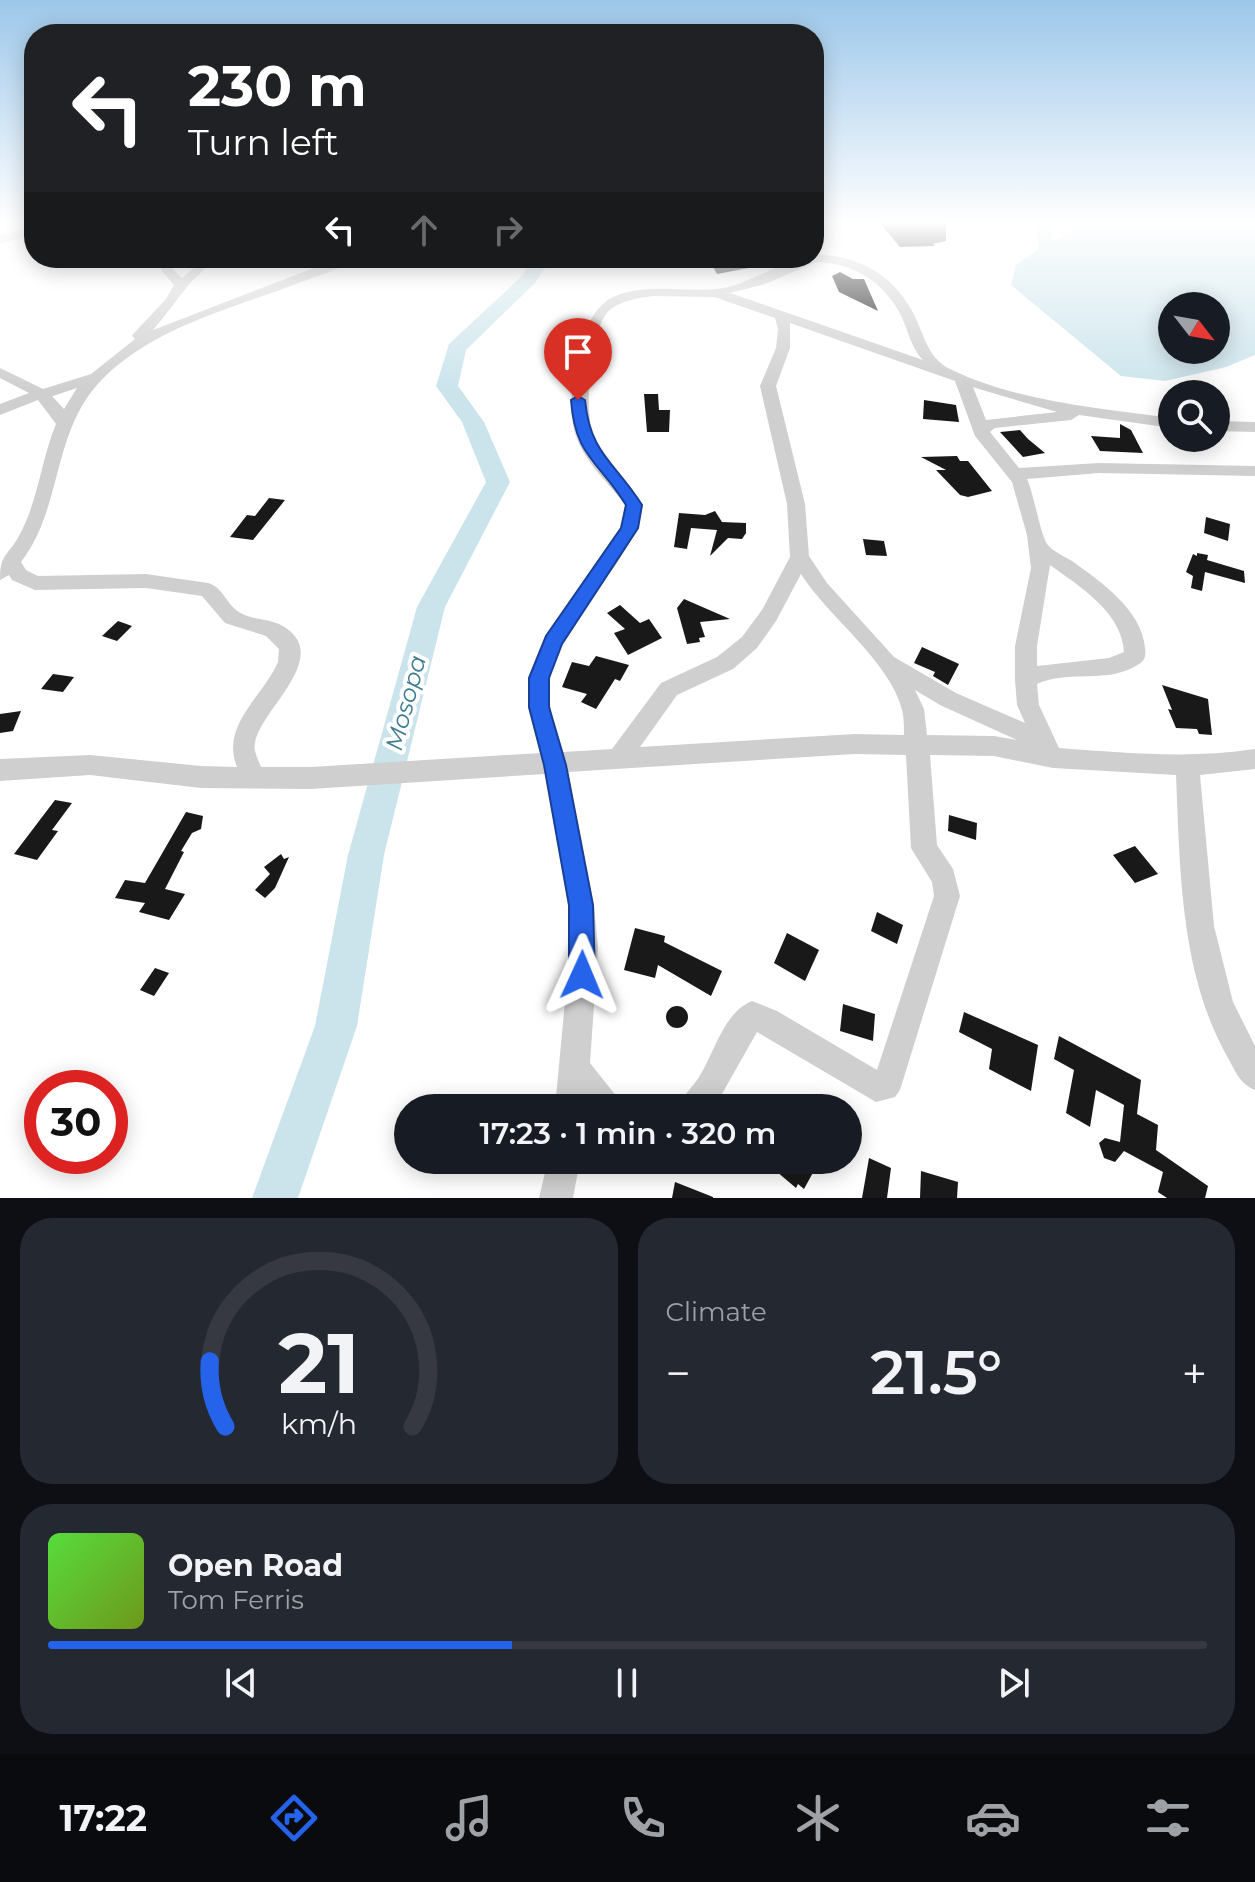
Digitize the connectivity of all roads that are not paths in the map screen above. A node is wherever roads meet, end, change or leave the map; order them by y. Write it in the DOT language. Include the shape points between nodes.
graph roads {
  1 [pos="175,279"];
  2 [pos="188,279"];
  3 [pos="295,279"];
  4 [pos="765,279"];
  5 [pos="879,279"];
  6 [pos="181,285"];
  7 [pos="716,293"];
  8 [pos="781,314"];
  9 [pos="911,323"];
  10 [pos="873,347"];
  11 [pos="124,351"];
  12 [pos="0,372"];
  13 [pos="950,374"];
  14 [pos="96,377"];
  15 [pos="39,393"];
  16 [pos="0,410"];
  17 [pos="1083,413"];
  18 [pos="1158,421"];
  19 [pos="64,424"];
  20 [pos="1230,426"];
  21 [pos="1255,427"];
  22 [pos="981,430"];
  23 [pos="1255,471"];
  24 [pos="1016,474"];
  25 [pos="1037,546"];
  26 [pos="800,557"];
  27 [pos="5,568"];
  28 [pos="883,658"];
  29 [pos="1026,680"];
  30 [pos="915,745"];
  31 [pos="1050,751"];
  32 [pos="1255,759"];
  33 [pos="617,761"];
  34 [pos="555,765"];
  35 [pos="1187,765"];
  36 [pos="0,770"];
  37 [pos="253,777"];
  38 [pos="575,1069"];
  39 [pos="1255,1075"];
  40 [pos="572,1094"];
  41 [pos="595,1094"];
  42 [pos="705,1094"];
  1 -- 6 [label="street"];
  2 -- 6 [label="street"];
  3 -- 11 [label="street" via="181,321"];
  4 -- 7 [label="street"];
  5 -- 9 [label="street"];
  6 -- 11 [label="street"];
  7 -- 8 [label="street"];
  7 -- 34 [label="street" via="646,294 614,302 598,315 578,400 580,424 589,449 634,505 630,528 553,641 539,678 539,707"];
  8 -- 10 [label="street"];
  8 -- 26 [label="street" via="783,348 768,386 796,504"];
  9 -- 10 [label="street" via="897,337"];
  9 -- 13 [label="street" via="920,348"];
  10 -- 13 [label="street"];
  11 -- 14 [label="street"];
  12 -- 15 [label="street"];
  13 -- 17 [label="street"];
  13 -- 22 [label="street" via="970,395"];
  14 -- 15 [label="street"];
  14 -- 19 [label="street"];
  15 -- 16 [label="street"];
  15 -- 19 [label="street" via="59,410"];
  17 -- 18 [label="street"];
  17 -- 22 [label="street" via="991,424"];
  19 -- 27 [label="street" via="36,524"];
  20 -- 21 [label="street"];
  22 -- 24 [label="street"];
  23 -- 24 [label="street" via="1099,468"];
  24 -- 25 [label="street"];
  25 -- 29 [label="street" via="1041,568 1026,646"];
  25 -- 29 [label="street" via="1110,603 1137,643 1135,656 1122,665 1039,671"];
  26 -- 28 [label="street" via="820,588"];
  26 -- 33 [label="street" via="778,599 738,653 669,689"];
  27 -- 37 [label="street" via="35,583 146,581 208,590 233,618 278,632 287,641 290,656 282,680 243,743"];
  28 -- 30 [label="street" via="913,709"];
  28 -- 31 [label="street" via="948,699"];
  29 -- 31 [label="street" via="1028,705"];
  30 -- 31 [label="street"];
  30 -- 33 [label="street" via="855,744"];
  30 -- 42 [label="street" via="924,848 944,878 947,896 889,1079 876,1087 752,1016"];
  31 -- 35 [label="street"];
  32 -- 35 [label="street"];
  33 -- 34 [label="street"];
  34 -- 37 [label="street"];
  34 -- 38 [label="street" via="583,934"];
  35 -- 39 [label="street" via="1202,944 1229,1028"];
  36 -- 37 [label="street" via="90,765"];
  38 -- 40 [label="street"];
  38 -- 41 [label="street"];
}
